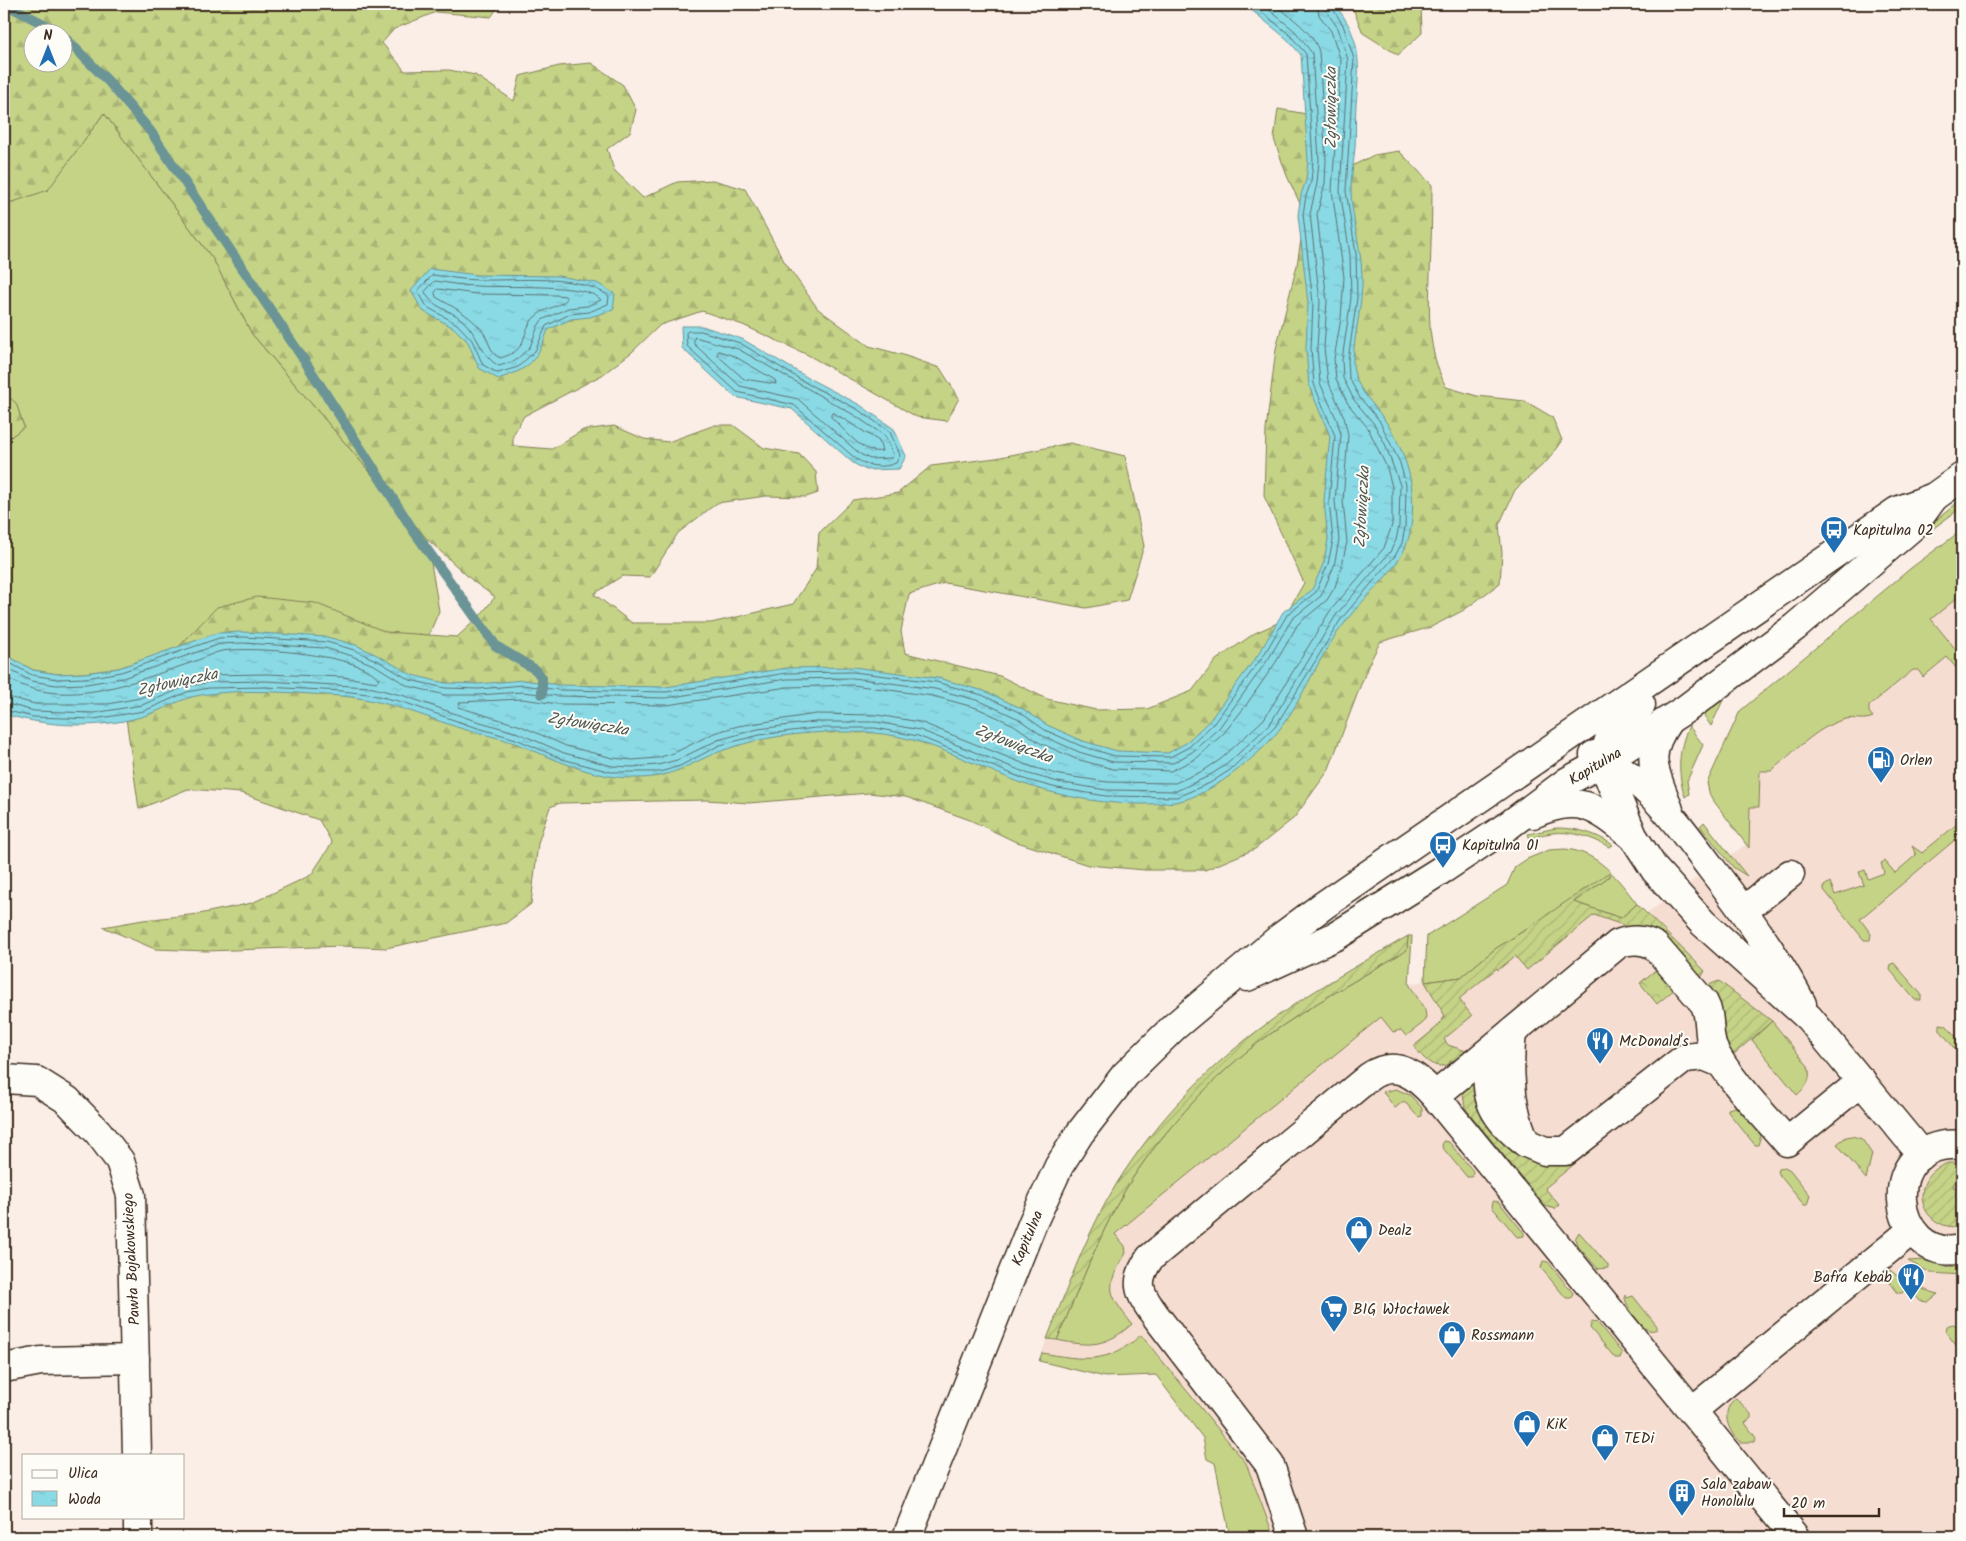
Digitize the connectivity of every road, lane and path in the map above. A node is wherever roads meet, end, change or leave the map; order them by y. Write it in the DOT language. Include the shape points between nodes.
graph roads {
  1 [pos="1962,477"];
  2 [pos="1934,497"];
  3 [pos="1663,673"];
  4 [pos="1668,721"];
  5 [pos="1541,757"];
  6 [pos="1605,761"];
  7 [pos="1670,812"];
  8 [pos="1509,825"];
  9 [pos="1633,836"];
  10 [pos="1790,874"];
  11 [pos="1744,910"];
  12 [pos="1222,987"];
  13 [pos="1809,1018"];
  14 [pos="1512,1032"];
  15 [pos="1489,1052"];
  16 [pos="1721,1063"];
  17 [pos="4,1078"];
  18 [pos="1862,1081"];
  19 [pos="1435,1096"];
  20 [pos="1526,1143"];
  21 [pos="1962,1145"];
  22 [pos="1922,1155"];
  23 [pos="1912,1230"];
  24 [pos="1962,1249"];
  25 [pos="135,1359"];
  26 [pos="4,1368"];
  27 [pos="1692,1411"];
  28 [pos="137,1454"];
  29 [pos="138,1518"];
  30 [pos="138,1537"];
  31 [pos="907,1537"];
  32 [pos="1294,1537"];
  33 [pos="1795,1537"];
  1 -- 2 [label="street, Kapitulna"];
  2 -- 3 [label="street, Kapitulna" via="1897,511"];
  2 -- 4 [label="street, Kapitulna" via="1913,526 1795,626"];
  3 -- 5 [label="street, Kapitulna"];
  3 -- 6 [label="street" via="1641,704 1611,734 1606,744"];
  4 -- 6 [label="street, Kapitulna"];
  4 -- 7 [label="street" via="1656,738 1652,760"];
  5 -- 6 [label="street" via="1579,752"];
  5 -- 12 [label="street, Kapitulna" via="1324,905"];
  6 -- 7 [label="street" via="1632,777"];
  6 -- 8 [label="street, Kapitulna" via="1568,781"];
  6 -- 9 [label="street" via="1610,783"];
  7 -- 11 [label="street"];
  8 -- 9 [label="street" via="1547,808 1577,804 1602,812"];
  8 -- 12 [label="street, Kapitulna" via="1336,936"];
  9 -- 13 [label="street" via="1655,870 1703,923"];
  10 -- 11 [label="street"];
  11 -- 13 [label="street" via="1771,948"];
  12 -- 31 [label="street, Kapitulna" via="1174,1027 1125,1075 1080,1133 1060,1166 1033,1222"];
  13 -- 18 [label="street"];
  14 -- 15 [label="street"];
  14 -- 16 [label="street" via="1618,944 1638,940 1656,946 1704,1003 1711,1042"];
  14 -- 20 [label="street" via="1510,1058 1514,1107"];
  15 -- 19 [label="street"];
  15 -- 20 [label="street" via="1487,1087 1493,1110 1506,1127"];
  16 -- 18 [label="street" via="1787,1142"];
  16 -- 20 [label="street" via="1704,1056 1685,1058 1566,1151 1546,1151"];
  17 -- 25 [label="street, Pawła Bojakowskiego" via="37,1081 67,1100 120,1160 131,1195"];
  18 -- 22 [label="street"];
  19 -- 27 [label="street"];
  19 -- 32 [label="street" via="1406,1070 1395,1068 1375,1073 1150,1258 1142,1269 1140,1286 1144,1300 1270,1465"];
  21 -- 22 [label="street" via="1942,1145"];
  22 -- 23 [label="street" via="1902,1182 1900,1199"];
  23 -- 24 [label="street" via="1925,1242 1940,1249"];
  23 -- 27 [label="street"];
  25 -- 26 [label="street" via="41,1361"];
  25 -- 28 [label="street, Pawła Bojakowskiego"];
  27 -- 33 [label="street"];
  29 -- 30 [label="street"];
}
